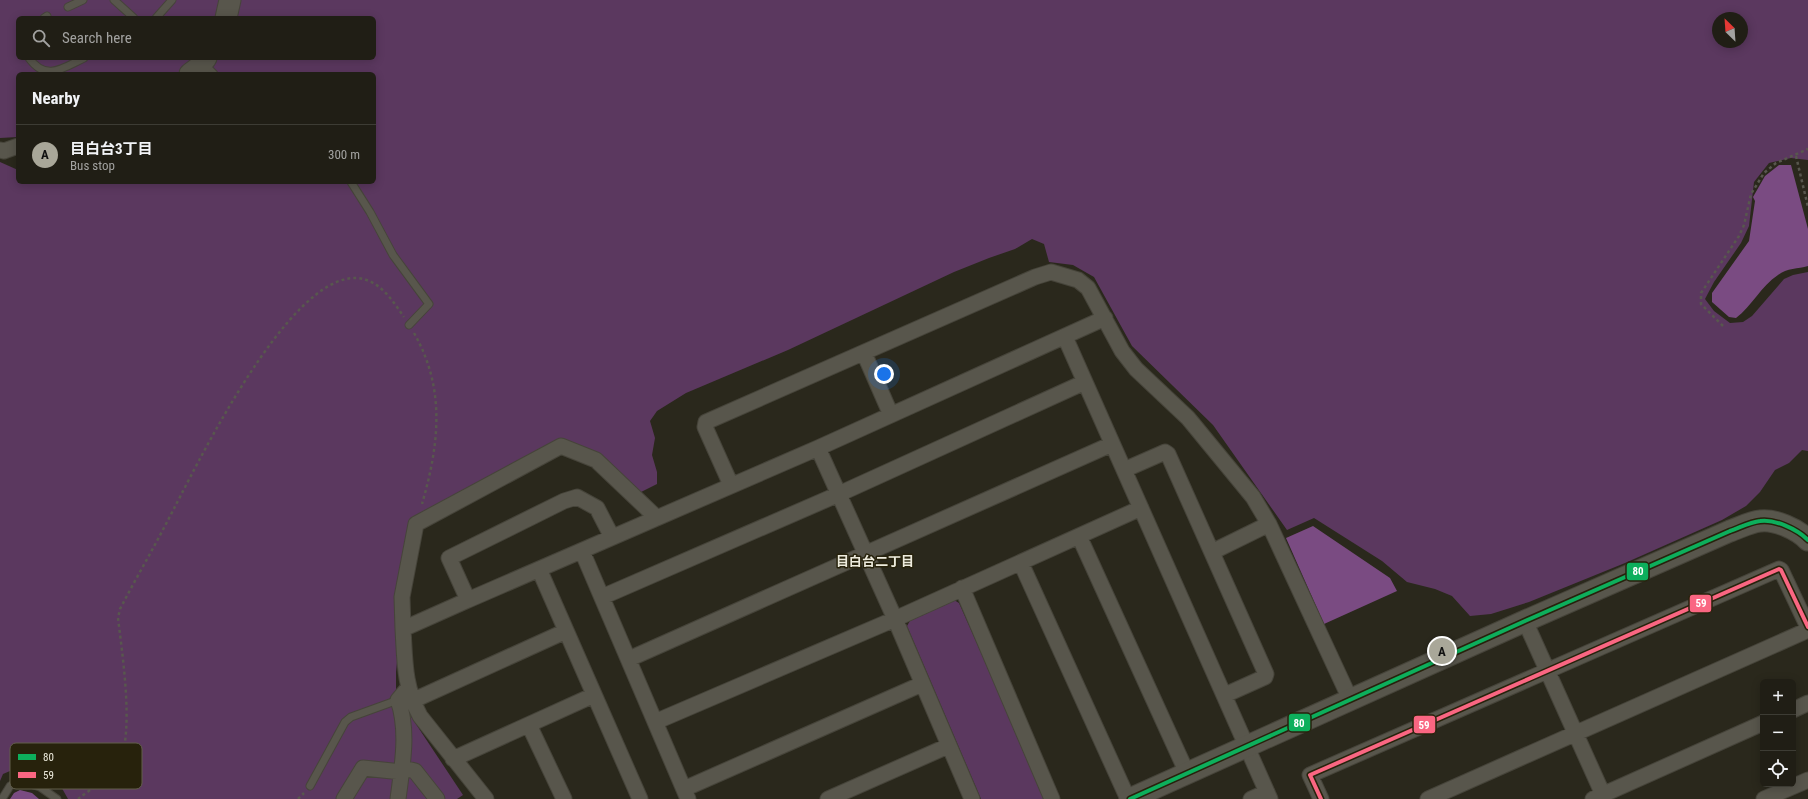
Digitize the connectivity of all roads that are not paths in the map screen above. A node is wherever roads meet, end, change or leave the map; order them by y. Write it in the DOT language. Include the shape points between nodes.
graph roads {
  1 [pos="83,0"];
  2 [pos="114,0"];
  3 [pos="172,0"];
  4 [pos="230,0"];
  5 [pos="68,7"];
  6 [pos="132,16"];
  7 [pos="158,16"];
  8 [pos="226,16"];
  9 [pos="30,60"];
  10 [pos="80,60"];
  11 [pos="16,147"];
  12 [pos="0,150"];
  13 [pos="352,184"];
  14 [pos="1105,318"];
  15 [pos="409,325"];
  16 [pos="1064,337"];
  17 [pos="864,353"];
  18 [pos="1085,382"];
  19 [pos="892,415"];
  20 [pos="1112,444"];
  21 [pos="818,448"];
  22 [pos="1124,470"];
  23 [pos="731,485"];
  24 [pos="839,494"];
  25 [pos="1141,508"];
  26 [pos="657,518"];
  27 [pos="1269,524"];
  28 [pos="1079,536"];
  29 [pos="612,537"];
  30 [pos="1808,540"];
  31 [pos="582,551"];
  32 [pos="1212,552"];
  33 [pos="866,554"];
  34 [pos="1021,563"];
  35 [pos="539,569"];
  36 [pos="962,588"];
  37 [pos="602,597"];
  38 [pos="468,600"];
  39 [pos="895,619"];
  40 [pos="1525,621"];
  41 [pos="403,629"];
  42 [pos="1808,629"];
  43 [pos="566,631"];
  44 [pos="628,659"];
  45 [pos="1548,671"];
  46 [pos="922,684"];
  47 [pos="594,695"];
  48 [pos="1225,695"];
  49 [pos="406,696"];
  50 [pos="1350,699"];
  51 [pos="1808,703"];
  52 [pos="1796,709"];
  53 [pos="655,722"];
  54 [pos="1760,724"];
  55 [pos="530,725"];
  56 [pos="1576,733"];
  57 [pos="948,746"];
  58 [pos="1248,746"];
  59 [pos="453,759"];
  60 [pos="402,770"];
  61 [pos="1187,773"];
  62 [pos="1808,780"];
  63 [pos="10,786"];
  64 [pos="310,786"];
  65 [pos="43,789"];
  66 [pos="686,794"];
  67 [pos="1268,796"];
  68 [pos="1600,797"];
  69 [pos="2,799"];
  70 [pos="57,799"];
  71 [pos="344,799"];
  72 [pos="398,799"];
  73 [pos="437,799"];
  74 [pos="486,799"];
  75 [pos="564,799"];
  76 [pos="640,799"];
  77 [pos="828,799"];
  78 [pos="972,799"];
  79 [pos="1052,799"];
  80 [pos="1129,799"];
  81 [pos="1251,799"];
  82 [pos="1321,799"];
  83 [pos="1428,799"];
  84 [pos="1764,799"];
  1 -- 5 [label="lane"];
  2 -- 6 [label="lane"];
  3 -- 7 [label="lane"];
  4 -- 8 [label="street"];
  9 -- 10 [label="lane" via="43,71 55,71"];
  11 -- 12 [label="street"];
  13 -- 15 [label="lane" via="393,255 429,304"];
  14 -- 16 [label="street"];
  14 -- 17 [label="street" via="1088,288 1078,280 1051,272"];
  14 -- 27 [label="street" via="1122,351 1136,369 1188,418 1253,497"];
  16 -- 18 [label="street"];
  16 -- 19 [label="street"];
  17 -- 19 [label="street"];
  17 -- 23 [label="street" via="706,422 704,427"];
  18 -- 20 [label="street"];
  18 -- 24 [label="street"];
  19 -- 21 [label="street"];
  20 -- 22 [label="street"];
  20 -- 33 [label="street"];
  21 -- 23 [label="street"];
  21 -- 24 [label="street"];
  22 -- 25 [label="street"];
  22 -- 32 [label="street" via="1165,452 1168,454"];
  23 -- 26 [label="street"];
  24 -- 33 [label="street"];
  24 -- 37 [label="street"];
  25 -- 28 [label="street"];
  25 -- 48 [label="street"];
  26 -- 29 [label="street"];
  26 -- 41 [label="street" via="596,460 561,446 416,524 402,597"];
  27 -- 32 [label="street"];
  27 -- 50 [label="street"];
  28 -- 34 [label="street"];
  28 -- 61 [label="street"];
  29 -- 31 [label="street"];
  29 -- 38 [label="street" via="597,508 577,497 564,502 449,558"];
  30 -- 40 [label="street" via="1790,528 1760,521 1730,531"];
  31 -- 35 [label="street"];
  31 -- 37 [label="street"];
  32 -- 48 [label="street" via="1266,674 1265,677"];
  33 -- 39 [label="street"];
  33 -- 44 [label="street"];
  34 -- 36 [label="street"];
  34 -- 80 [label="street"];
  35 -- 38 [label="street"];
  35 -- 43 [label="street"];
  36 -- 39 [label="street"];
  36 -- 79 [label="street"];
  37 -- 44 [label="street"];
  38 -- 41 [label="street"];
  39 -- 46 [label="street"];
  39 -- 53 [label="street"];
  40 -- 45 [label="street"];
  40 -- 50 [label="street"];
  41 -- 49 [label="street"];
  42 -- 45 [label="street" via="1781,570 1778,569"];
  42 -- 56 [label="street"];
  43 -- 47 [label="street"];
  43 -- 49 [label="street"];
  44 -- 53 [label="street"];
  45 -- 56 [label="street"];
  45 -- 82 [label="street" via="1310,775"];
  46 -- 57 [label="street"];
  46 -- 66 [label="street"];
  47 -- 55 [label="street"];
  47 -- 76 [label="street"];
  48 -- 58 [label="street"];
  49 -- 59 [label="street"];
  49 -- 60 [label="street" via="402,713"];
  49 -- 64 [label="lane" via="350,717"];
  50 -- 58 [label="street"];
  51 -- 52 [label="street"];
  53 -- 66 [label="street"];
  54 -- 68 [label="street"];
  55 -- 59 [label="street"];
  55 -- 75 [label="street"];
  56 -- 68 [label="street"];
  56 -- 83 [label="street"];
  57 -- 77 [label="street"];
  57 -- 78 [label="street"];
  58 -- 61 [label="street"];
  58 -- 67 [label="street"];
  59 -- 74 [label="street"];
  60 -- 71 [label="street" via="363,768"];
  60 -- 72 [label="street"];
  60 -- 73 [label="street" via="415,771"];
  61 -- 80 [label="street"];
  62 -- 84 [label="street"];
  63 -- 69 [label="lane"];
  65 -- 70 [label="lane"];
  67 -- 81 [label="street"];
}
